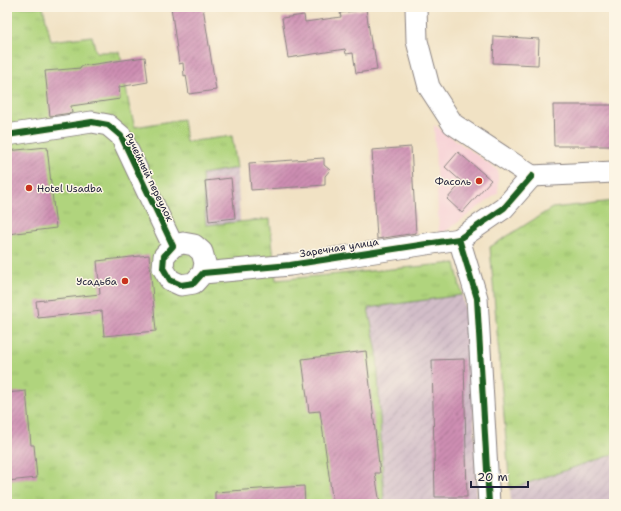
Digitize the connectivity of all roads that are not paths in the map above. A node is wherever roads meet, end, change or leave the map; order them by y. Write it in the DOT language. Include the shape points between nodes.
graph roads {
  1 [pos="416,7"];
  2 [pos="7,135"];
  3 [pos="614,172"];
  4 [pos="532,176"];
  5 [pos="459,239"];
  6 [pos="173,246"];
  7 [pos="203,273"];
  8 [pos="489,504"];
  1 -- 4 [label="street" via="417,41 429,87 453,124"];
  2 -- 6 [label="street, Ручейный переулок" via="92,122 108,126 121,136"];
  3 -- 4 [label="street"];
  4 -- 5 [label="street, Заречная улица" via="504,208"];
  5 -- 7 [label="street, Заречная улица" via="290,265"];
  5 -- 8 [label="street" via="477,298"];
  6 -- 7 [label="street" via="183,243 194,245 202,252 205,263"];
  6 -- 7 [label="street" via="164,256 163,268 170,280 181,285 194,283"];
}
